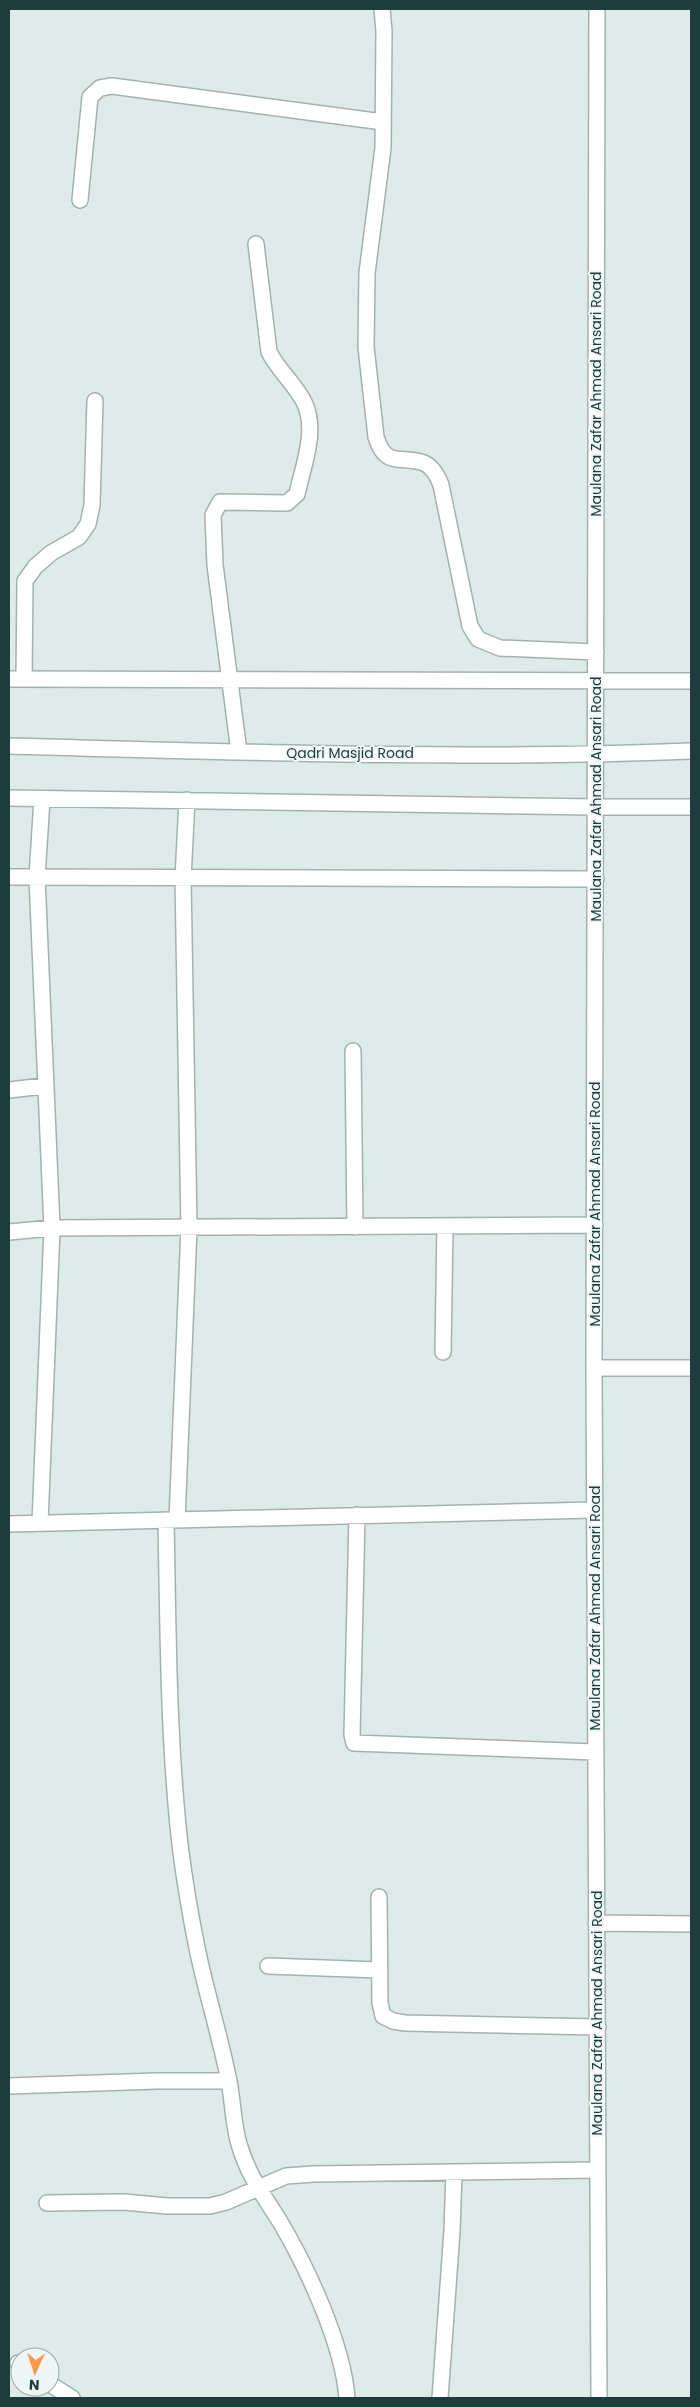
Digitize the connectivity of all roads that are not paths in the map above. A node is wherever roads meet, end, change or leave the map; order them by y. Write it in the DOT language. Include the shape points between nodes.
graph roads {
  1 [pos="382,9"];
  2 [pos="597,9"];
  3 [pos="383,122"];
  4 [pos="80,200"];
  5 [pos="256,244"];
  6 [pos="96,401"];
  7 [pos="596,652"];
  8 [pos="9,679"];
  9 [pos="24,680"];
  10 [pos="231,680"];
  11 [pos="596,680"];
  12 [pos="691,682"];
  13 [pos="9,746"];
  14 [pos="691,751"];
  15 [pos="239,752"];
  16 [pos="595,755"];
  17 [pos="9,798"];
  18 [pos="42,799"];
  19 [pos="187,800"];
  20 [pos="691,807"];
  21 [pos="596,808"];
  22 [pos="9,877"];
  23 [pos="37,877"];
  24 [pos="183,878"];
  25 [pos="596,878"];
  26 [pos="353,1051"];
  27 [pos="44,1086"];
  28 [pos="9,1090"];
  29 [pos="445,1226"];
  30 [pos="595,1226"];
  31 [pos="189,1227"];
  32 [pos="355,1227"];
  33 [pos="52,1228"];
  34 [pos="9,1232"];
  35 [pos="443,1352"];
  36 [pos="594,1368"];
  37 [pos="691,1368"];
  38 [pos="594,1510"];
  39 [pos="357,1515"];
  40 [pos="171,1520"];
  41 [pos="40,1523"];
  42 [pos="9,1524"];
  43 [pos="595,1752"];
  44 [pos="378,1898"];
  45 [pos="596,1923"];
  46 [pos="691,1924"];
  47 [pos="268,1966"];
  48 [pos="379,1970"];
  49 [pos="598,2027"];
  50 [pos="229,2081"];
  51 [pos="9,2086"];
  52 [pos="597,2170"];
  53 [pos="454,2172"];
  54 [pos="257,2188"];
  55 [pos="47,2203"];
  56 [pos="60,2390"];
  57 [pos="72,2398"];
  58 [pos="347,2398"];
  59 [pos="440,2398"];
  60 [pos="599,2398"];
  1 -- 3 [label="street"];
  2 -- 7 [label="street, Maulana Zafar Ahmad Ansari Road"];
  3 -- 4 [label="street" via="112,86 100,88 90,97"];
  3 -- 7 [label="street" via="383,148 367,273 366,347 380,450 389,457 425,464 436,472 470,626 478,639 500,648"];
  5 -- 10 [label="street" via="269,352 304,402 310,432 297,494 293,499 287,503 220,502 213,515 215,565"];
  6 -- 9 [label="street" via="92,505 88,524 79,537 51,553 35,567 25,582"];
  7 -- 11 [label="street, Maulana Zafar Ahmad Ansari Road"];
  8 -- 9 [label="street"];
  9 -- 10 [label="street"];
  10 -- 11 [label="street"];
  10 -- 15 [label="street"];
  11 -- 12 [label="street"];
  11 -- 16 [label="street, Maulana Zafar Ahmad Ansari Road"];
  13 -- 15 [label="street, Qadri Masjid Road"];
  14 -- 16 [label="street, Qadri Masjid Road"];
  15 -- 16 [label="street, Qadri Masjid Road"];
  16 -- 21 [label="street, Maulana Zafar Ahmad Ansari Road"];
  17 -- 18 [label="street"];
  18 -- 19 [label="street"];
  18 -- 23 [label="street"];
  19 -- 21 [label="street"];
  19 -- 24 [label="street"];
  20 -- 21 [label="street"];
  21 -- 25 [label="street, Maulana Zafar Ahmad Ansari Road"];
  22 -- 23 [label="street"];
  23 -- 24 [label="street"];
  23 -- 27 [label="street"];
  24 -- 25 [label="street"];
  24 -- 31 [label="street"];
  25 -- 30 [label="street, Maulana Zafar Ahmad Ansari Road"];
  26 -- 32 [label="street"];
  27 -- 28 [label="street"];
  27 -- 33 [label="street"];
  29 -- 30 [label="street"];
  29 -- 32 [label="street"];
  29 -- 35 [label="street"];
  30 -- 36 [label="street, Maulana Zafar Ahmad Ansari Road"];
  31 -- 32 [label="street"];
  31 -- 33 [label="street"];
  31 -- 40 [label="street"];
  33 -- 34 [label="street"];
  33 -- 41 [label="street"];
  36 -- 37 [label="street"];
  36 -- 38 [label="street, Maulana Zafar Ahmad Ansari Road"];
  38 -- 39 [label="street"];
  38 -- 43 [label="street, Maulana Zafar Ahmad Ansari Road"];
  39 -- 40 [label="street"];
  39 -- 43 [label="street" via="354,1743"];
  40 -- 41 [label="street"];
  40 -- 50 [label="street" via="170,1703 178,1827 197,1947"];
  41 -- 42 [label="street"];
  43 -- 45 [label="street, Maulana Zafar Ahmad Ansari Road"];
  44 -- 48 [label="street"];
  45 -- 46 [label="street"];
  45 -- 49 [label="street, Maulana Zafar Ahmad Ansari Road"];
  47 -- 48 [label="street"];
  48 -- 49 [label="street" via="383,2016 393,2022"];
  49 -- 52 [label="street, Maulana Zafar Ahmad Ansari Road"];
  50 -- 51 [label="street"];
  50 -- 54 [label="street" via="238,2142"];
  52 -- 53 [label="street"];
  52 -- 60 [label="street, Maulana Zafar Ahmad Ansari Road"];
  53 -- 54 [label="street" via="286,2176"];
  53 -- 59 [label="street"];
  54 -- 55 [label="street" via="210,2206"];
  54 -- 58 [label="street" via="279,2221 314,2287 333,2340"];
  56 -- 57 [label="street"];
}
